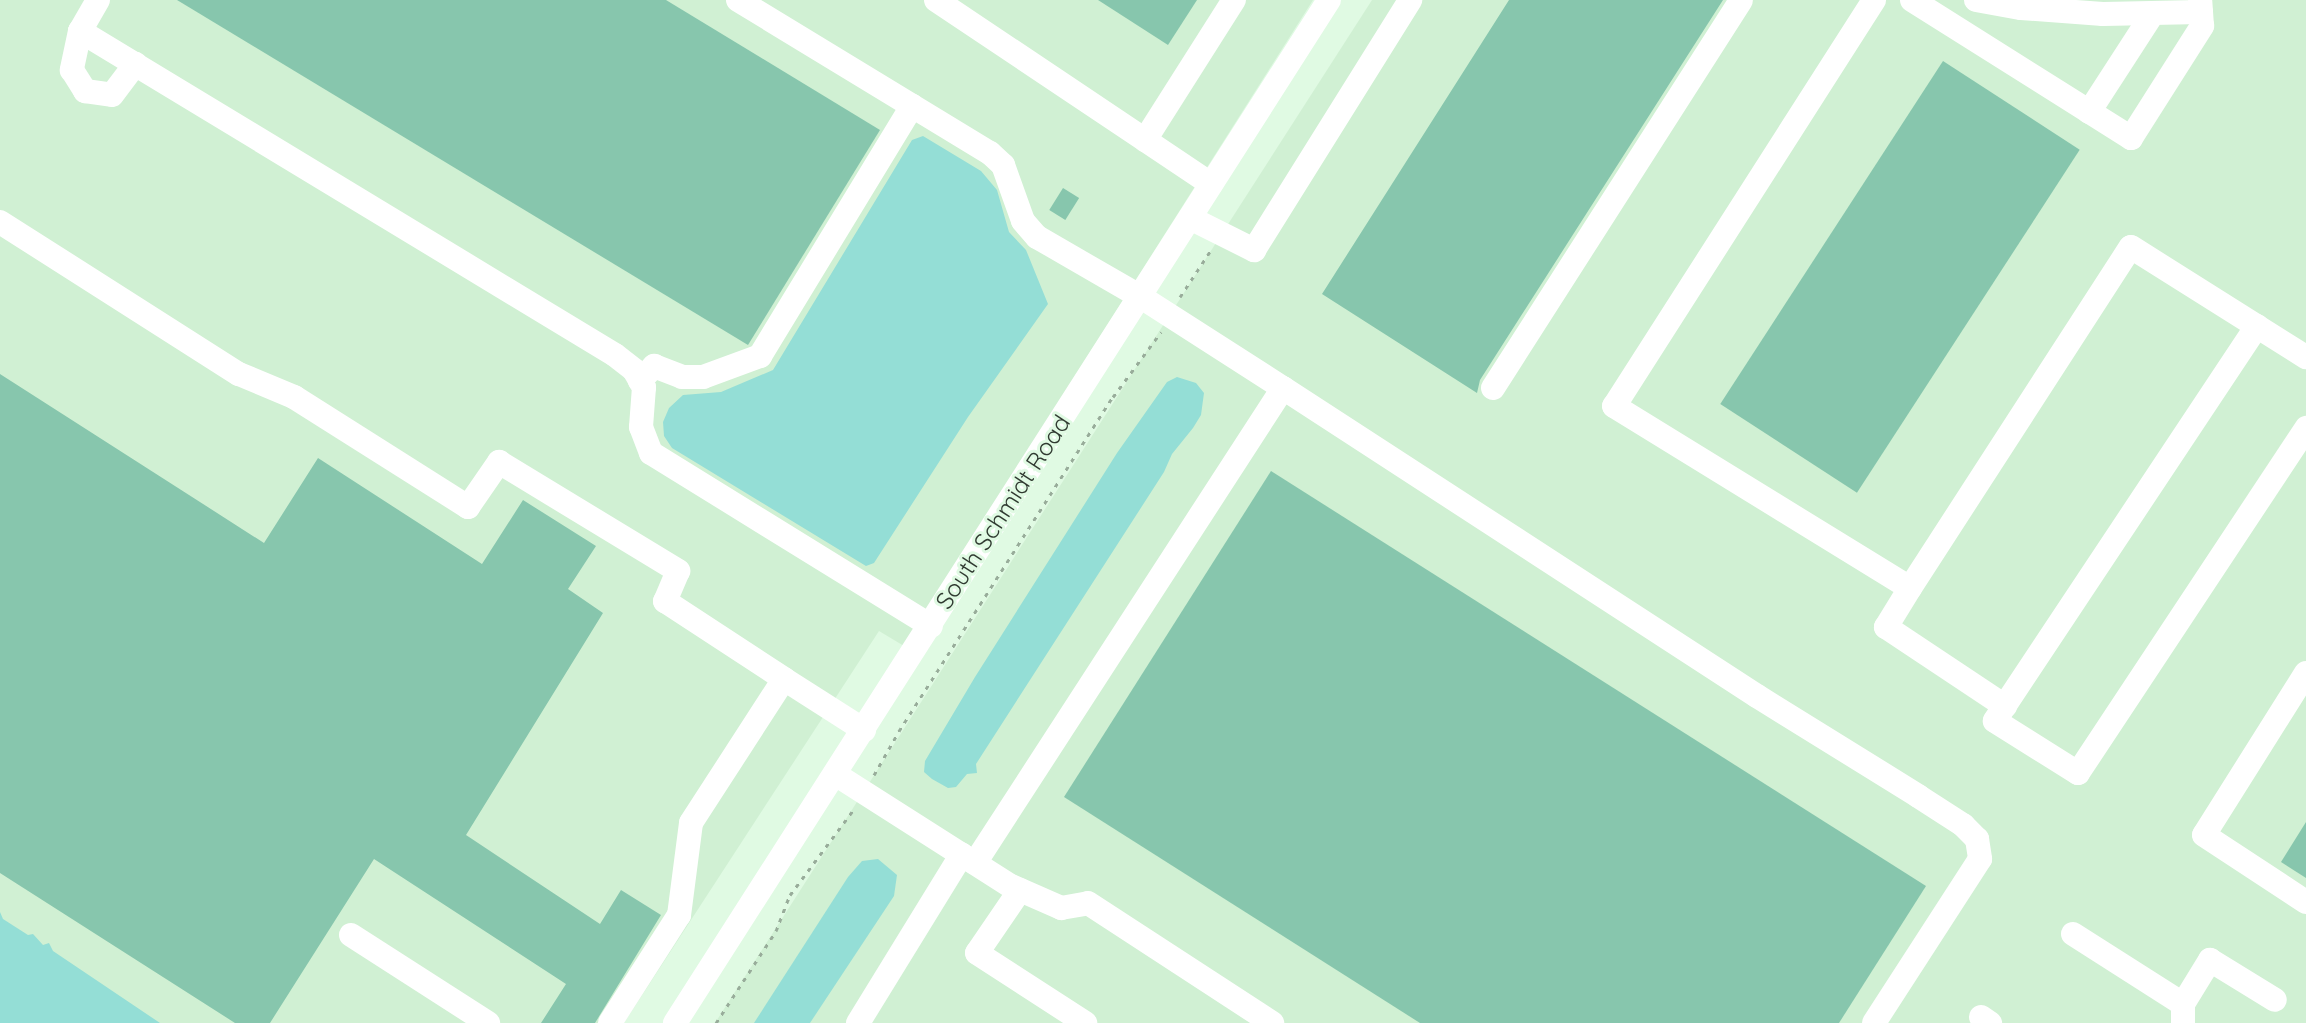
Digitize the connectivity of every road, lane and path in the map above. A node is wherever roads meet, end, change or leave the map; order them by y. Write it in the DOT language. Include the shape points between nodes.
graph roads {
  1 [pos="98,0"];
  2 [pos="738,0"];
  3 [pos="936,0"];
  4 [pos="1234,0"];
  5 [pos="1329,0"];
  6 [pos="1410,0"];
  7 [pos="1741,0"];
  8 [pos="1874,0"];
  9 [pos="1976,0"];
  10 [pos="1922,2"];
  11 [pos="2200,6"];
  12 [pos="2153,13"];
  13 [pos="80,31"];
  14 [pos="135,64"];
  15 [pos="912,106"];
  16 [pos="2089,112"];
  17 [pos="1145,140"];
  18 [pos="1211,184"];
  19 [pos="1190,218"];
  20 [pos="0,222"];
  21 [pos="1216,243"];
  22 [pos="1141,297"];
  23 [pos="1169,316"];
  24 [pos="2257,326"];
  25 [pos="2306,357"];
  26 [pos="640,381"];
  27 [pos="1283,388"];
  28 [pos="1493,388"];
  29 [pos="2306,428"];
  30 [pos="1910,588"];
  31 [pos="931,626"];
  32 [pos="2306,673"];
  33 [pos="784,679"];
  34 [pos="2005,706"];
  35 [pos="864,730"];
  36 [pos="835,774"];
  37 [pos="864,792"];
  38 [pos="968,859"];
  39 [pos="1020,890"];
  40 [pos="2306,902"];
  41 [pos="2073,934"];
  42 [pos="351,935"];
  43 [pos="2275,1000"];
  44 [pos="2183,1014"];
  45 [pos="1878,1022"];
  46 [pos="488,1023"];
  47 [pos="610,1023"];
  48 [pos="675,1023"];
  49 [pos="716,1023"];
  50 [pos="858,1023"];
  51 [pos="1085,1023"];
  52 [pos="1272,1023"];
  1 -- 13 [label="street"];
  2 -- 15 [label="street"];
  3 -- 17 [label="street"];
  4 -- 17 [label="street"];
  5 -- 18 [label="street, South Schmidt Road"];
  6 -- 19 [label="street" via="1254,250"];
  7 -- 28 [label="street"];
  8 -- 30 [label="street" via="1614,406"];
  9 -- 12 [label="street" via="2021,8"];
  10 -- 16 [label="street"];
  11 -- 12 [label="street"];
  11 -- 16 [label="street" via="2202,26 2131,138"];
  12 -- 16 [label="street"];
  13 -- 14 [label="street"];
  13 -- 14 [label="street" via="72,70 85,91 112,95"];
  14 -- 26 [label="street" via="615,355"];
  15 -- 22 [label="street" via="1003,165 1023,221 1037,237"];
  15 -- 26 [label="street" via="760,356 703,377 682,377 654,366"];
  17 -- 18 [label="street"];
  18 -- 19 [label="street, South Schmidt Road"];
  19 -- 22 [label="street, South Schmidt Road"];
  20 -- 33 [label="street" via="239,374 294,397 468,507 499,462 678,571 665,601"];
  21 -- 23 [label="path"];
  22 -- 23 [label="street"];
  22 -- 31 [label="street, South Schmidt Road"];
  23 -- 27 [label="street"];
  23 -- 37 [label="path"];
  24 -- 25 [label="street"];
  24 -- 30 [label="street" via="2131,247"];
  24 -- 34 [label="street"];
  26 -- 31 [label="street" via="641,427 651,453"];
  27 -- 38 [label="street"];
  27 -- 45 [label="street" via="1963,825 1977,839 1980,859"];
  29 -- 34 [label="street" via="2078,773 1995,721"];
  30 -- 34 [label="street" via="1886,627"];
  31 -- 35 [label="street, South Schmidt Road"];
  32 -- 40 [label="street" via="2204,835"];
  33 -- 35 [label="street"];
  33 -- 47 [label="street" via="691,823 679,915"];
  35 -- 36 [label="street, South Schmidt Road"];
  36 -- 37 [label="street"];
  36 -- 48 [label="street, South Schmidt Road"];
  37 -- 38 [label="street"];
  37 -- 49 [label="path" via="790,895 776,931"];
  38 -- 39 [label="street"];
  38 -- 50 [label="street"];
  39 -- 51 [label="street" via="977,953"];
  39 -- 52 [label="street" via="1061,908 1088,903"];
  41 -- 44 [label="street"];
  42 -- 46 [label="street"];
  43 -- 44 [label="street" via="2210,960"];
}
